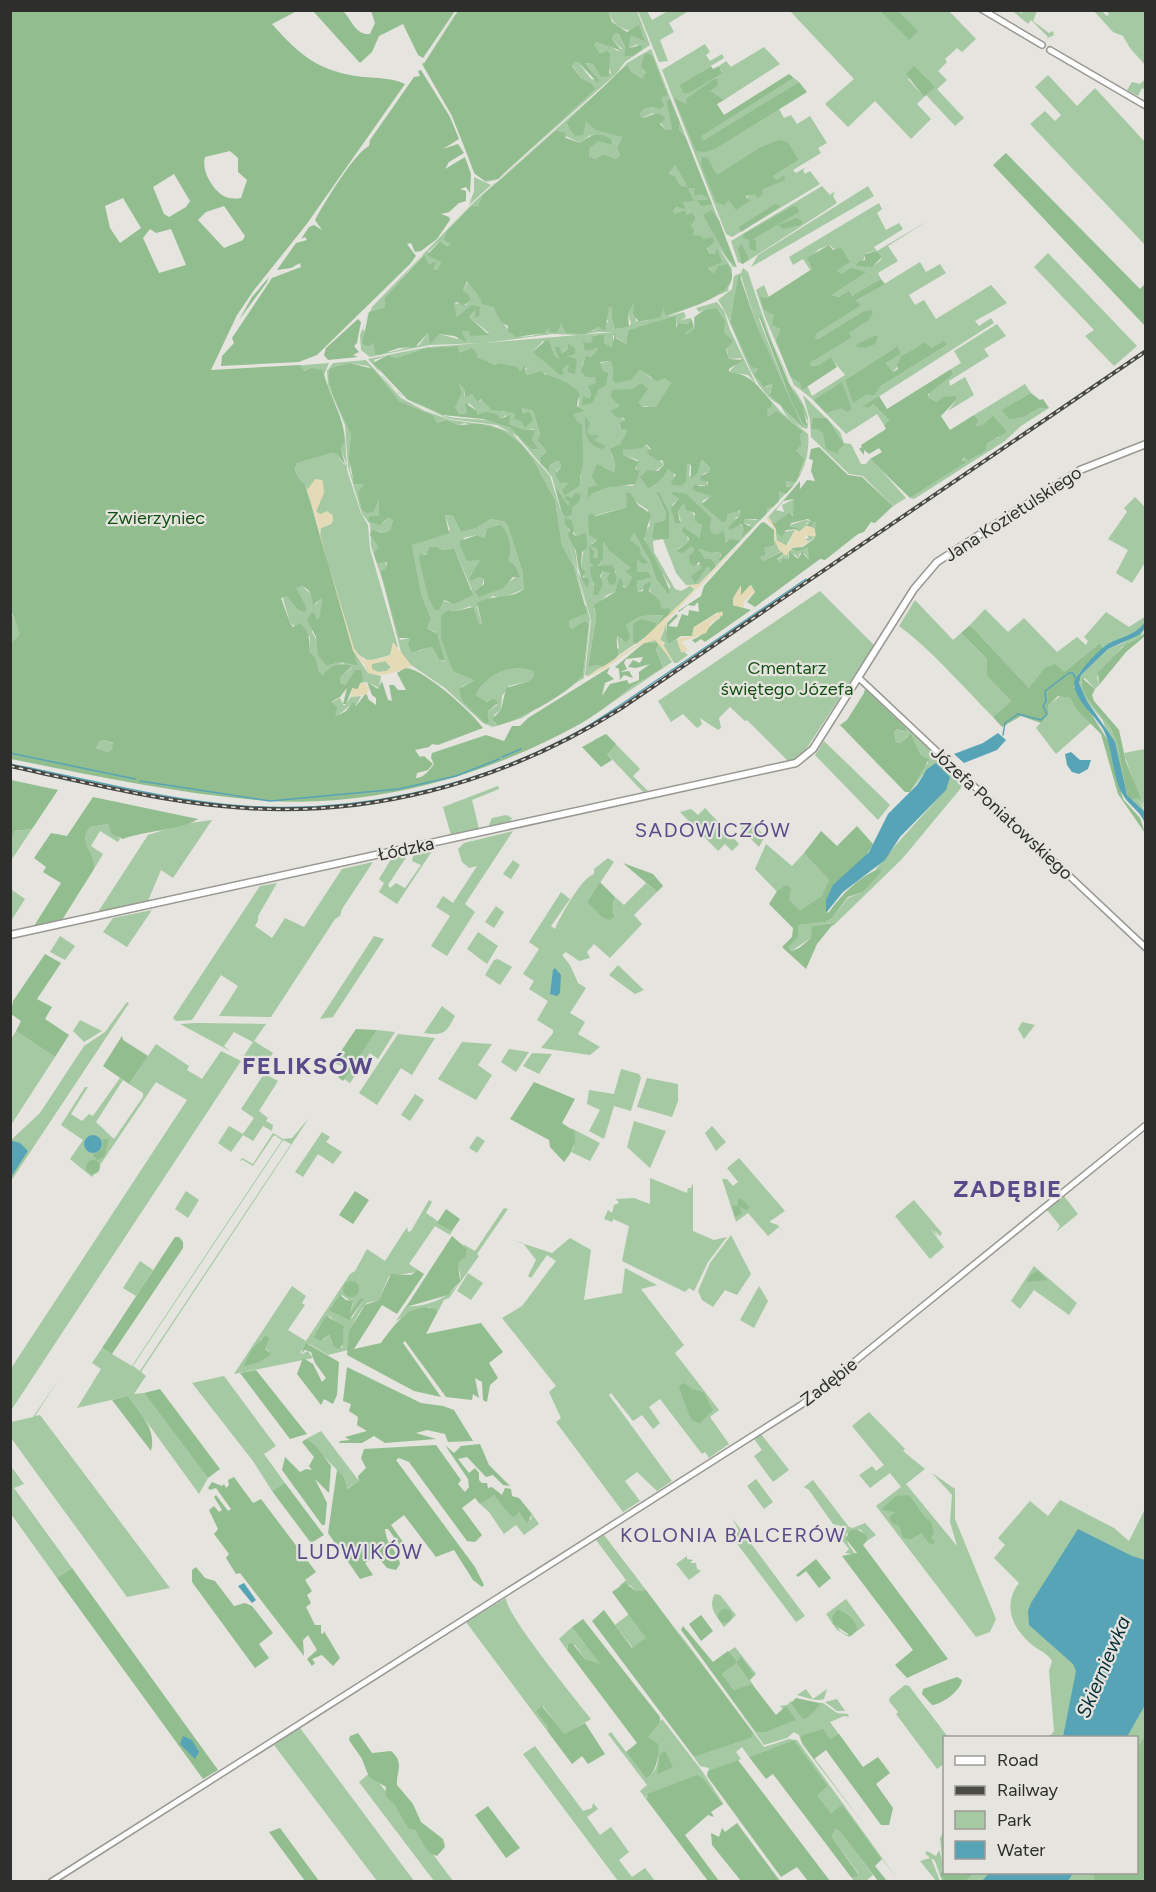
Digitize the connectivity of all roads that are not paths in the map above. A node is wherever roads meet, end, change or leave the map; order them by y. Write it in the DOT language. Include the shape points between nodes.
graph roads {
  1 [pos="983,10"];
  2 [pos="1146,106"];
  3 [pos="1146,444"];
  4 [pos="859,678"];
  5 [pos="801,761"];
  6 [pos="10,935"];
  7 [pos="1146,948"];
  8 [pos="1146,1125"];
  9 [pos="51,1881"];
  1 -- 2 [label="street" via="1042,45 1048,44 1050,50"];
  3 -- 4 [label="main road, Jana Kozietulskiego" via="1080,470 945,556 918,583"];
  4 -- 5 [label="main road, Jana Kozietulskiego"];
  4 -- 7 [label="street, Józefa Poniatowskiego"];
  5 -- 6 [label="main road, Łódzka"];
  8 -- 9 [label="street, Zadębie" via="813,1396"];
}
